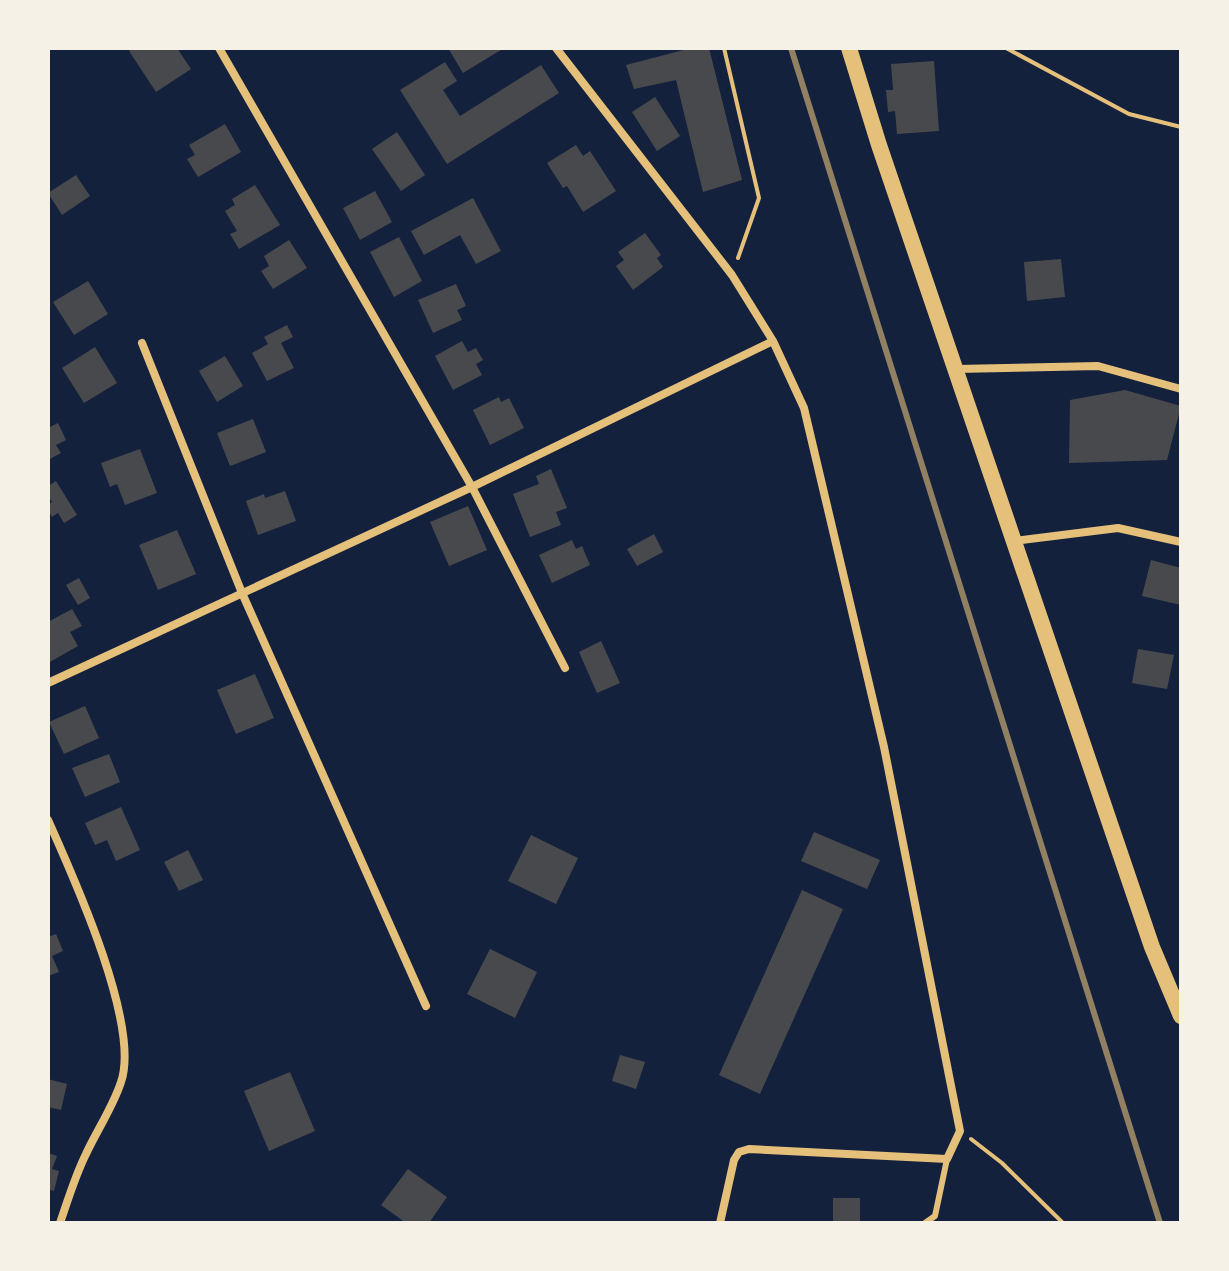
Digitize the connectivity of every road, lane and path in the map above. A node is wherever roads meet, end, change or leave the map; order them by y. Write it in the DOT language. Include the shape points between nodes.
graph roads {
  1 [pos="219,48"];
  2 [pos="556,48"];
  3 [pos="724,48"];
  4 [pos="849,48"];
  5 [pos="1006,48"];
  6 [pos="1181,127"];
  7 [pos="732,275"];
  8 [pos="773,341"];
  9 [pos="142,343"];
  10 [pos="955,369"];
  11 [pos="1181,389"];
  12 [pos="472,487"];
  13 [pos="1014,541"];
  14 [pos="1181,542"];
  15 [pos="242,593"];
  16 [pos="565,668"];
  17 [pos="48,683"];
  18 [pos="48,820"];
  19 [pos="426,1006"];
  20 [pos="1181,1016"];
  21 [pos="960,1131"];
  22 [pos="947,1159"];
  23 [pos="60,1223"];
  24 [pos="720,1223"];
  25 [pos="925,1223"];
  26 [pos="1063,1223"];
  1 -- 12 [label="street"];
  2 -- 7 [label="street"];
  3 -- 7 [label="path" via="759,198"];
  4 -- 10 [label="main road"];
  5 -- 6 [label="path" via="1129,114"];
  7 -- 8 [label="street"];
  8 -- 12 [label="street"];
  8 -- 21 [label="street" via="804,408 884,747"];
  9 -- 15 [label="street"];
  10 -- 11 [label="street" via="1098,366"];
  10 -- 13 [label="main road"];
  12 -- 15 [label="street"];
  12 -- 16 [label="street"];
  13 -- 14 [label="street" via="1118,528"];
  13 -- 20 [label="main road" via="1152,947"];
  15 -- 17 [label="street"];
  15 -- 19 [label="street"];
  18 -- 23 [label="street" via="117,999 124,1045 122,1081 84,1157"];
  21 -- 22 [label="street"];
  21 -- 26 [label="path" via="1002,1163"];
  22 -- 24 [label="street" via="749,1149 734,1160"];
  22 -- 25 [label="lane" via="935,1216"];
}
